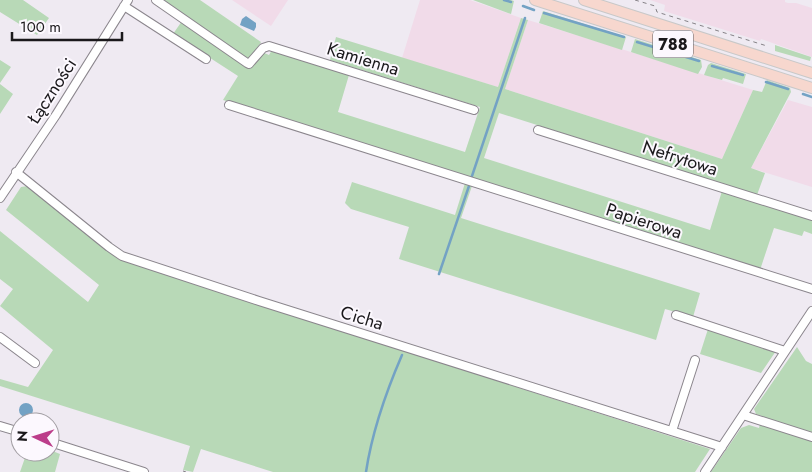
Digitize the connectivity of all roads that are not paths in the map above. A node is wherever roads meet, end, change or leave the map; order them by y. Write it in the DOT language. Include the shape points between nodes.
graph roads {
  1 [pos="156,0"];
  2 [pos="535,0"];
  3 [pos="584,0"];
  4 [pos="126,3"];
  5 [pos="206,59"];
  6 [pos="812,73"];
  7 [pos="812,88"];
  8 [pos="229,105"];
  9 [pos="474,110"];
  10 [pos="538,130"];
  11 [pos="16,172"];
  12 [pos="0,198"];
  13 [pos="812,216"];
  14 [pos="812,289"];
  15 [pos="812,311"];
  16 [pos="676,315"];
  17 [pos="0,337"];
  18 [pos="785,351"];
  19 [pos="695,360"];
  20 [pos="34,363"];
  21 [pos="743,415"];
  22 [pos="672,431"];
  23 [pos="812,437"];
  24 [pos="60,445"];
  25 [pos="722,447"];
  26 [pos="144,472"];
  27 [pos="705,472"];
  1 -- 9 [label="street, Kamienna" via="249,64 263,48 269,46"];
  2 -- 7 [label="main road, 788"];
  3 -- 6 [label="main road, 788"];
  4 -- 5 [label="street"];
  4 -- 11 [label="street, Łączności"];
  8 -- 14 [label="street, Papierowa"];
  10 -- 13 [label="street, Nefrytowa"];
  11 -- 12 [label="street, Łączności"];
  11 -- 22 [label="street, Cicha" via="122,256"];
  15 -- 18 [label="street"];
  16 -- 18 [label="street"];
  17 -- 20 [label="street"];
  18 -- 21 [label="street"];
  19 -- 22 [label="street"];
  21 -- 23 [label="street"];
  21 -- 25 [label="street"];
  22 -- 25 [label="street, Cicha"];
  24 -- 26 [label="street"];
  25 -- 27 [label="street"];
}
